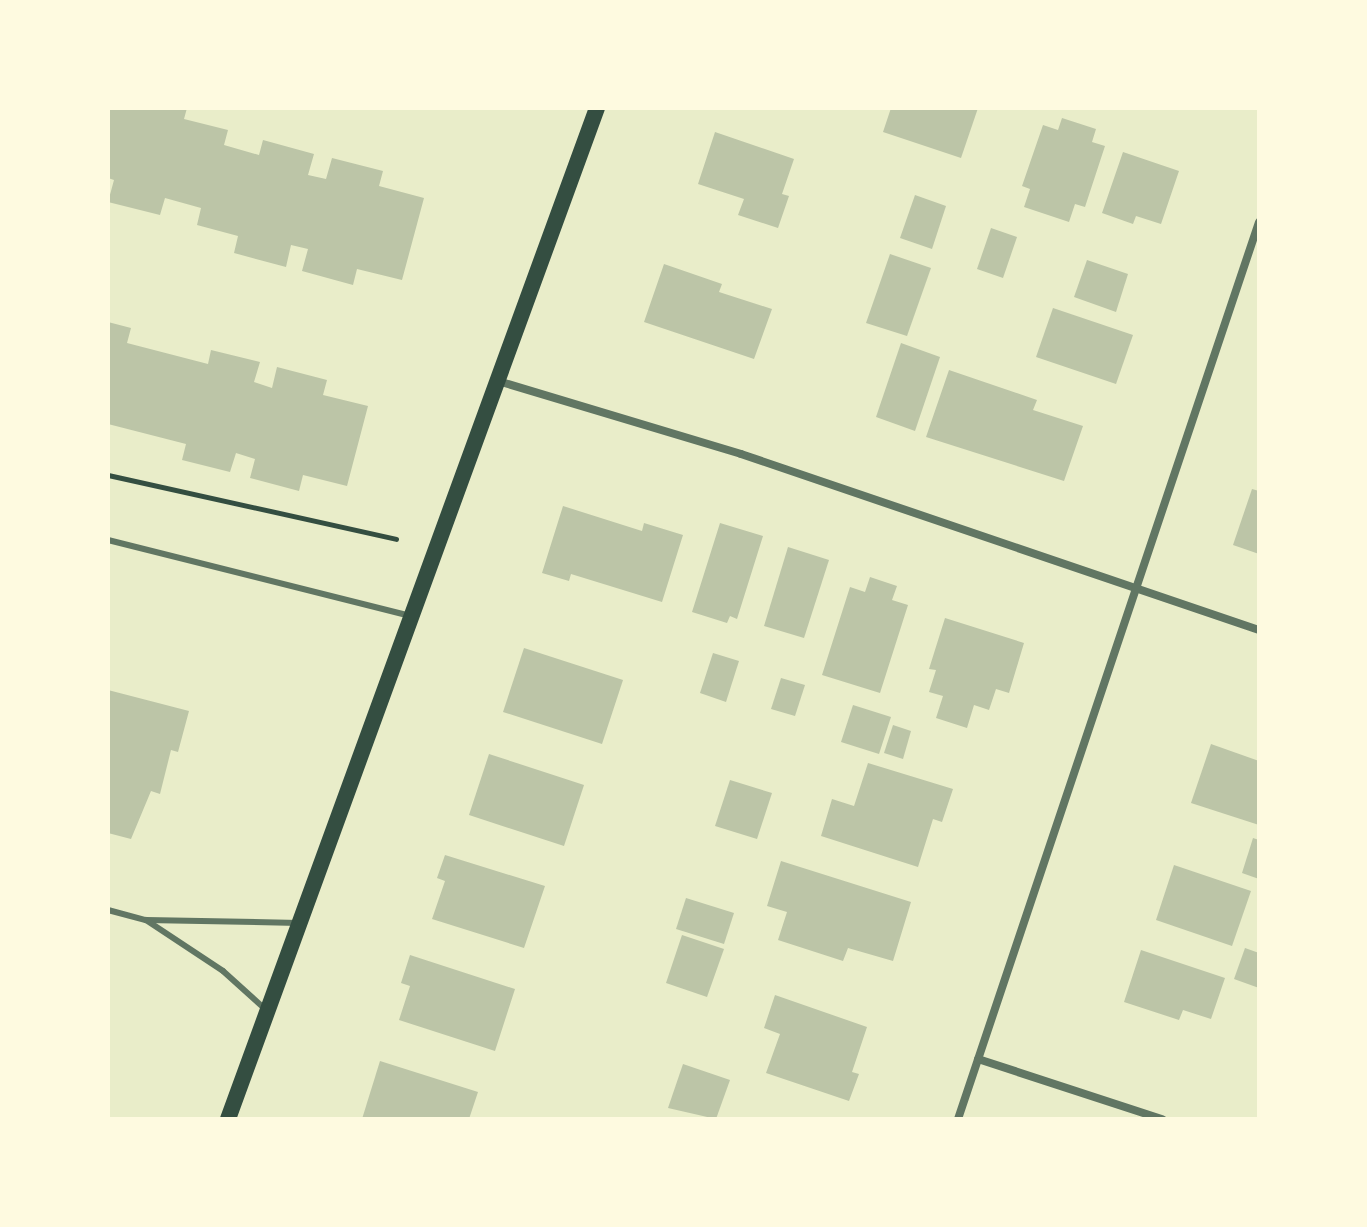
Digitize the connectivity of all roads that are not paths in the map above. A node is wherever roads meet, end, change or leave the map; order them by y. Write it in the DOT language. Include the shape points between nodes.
graph roads {
  1 [pos="597,108"];
  2 [pos="1259,222"];
  3 [pos="498,381"];
  4 [pos="108,540"];
  5 [pos="1134,588"];
  6 [pos="410,616"];
  7 [pos="1259,630"];
  8 [pos="108,910"];
  9 [pos="146,920"];
  10 [pos="299,923"];
  11 [pos="267,1011"];
  12 [pos="978,1059"];
  13 [pos="228,1119"];
  14 [pos="958,1119"];
  15 [pos="1162,1119"];
  1 -- 3 [label="main road"];
  2 -- 5 [label="street"];
  3 -- 5 [label="street" via="741,454"];
  3 -- 6 [label="main road"];
  4 -- 6 [label="lane"];
  5 -- 7 [label="street"];
  5 -- 12 [label="street"];
  6 -- 10 [label="main road"];
  8 -- 9 [label="lane"];
  9 -- 10 [label="lane"];
  9 -- 11 [label="lane" via="223,971"];
  10 -- 11 [label="main road"];
  11 -- 13 [label="main road"];
  12 -- 14 [label="street"];
  12 -- 15 [label="street"];
}
